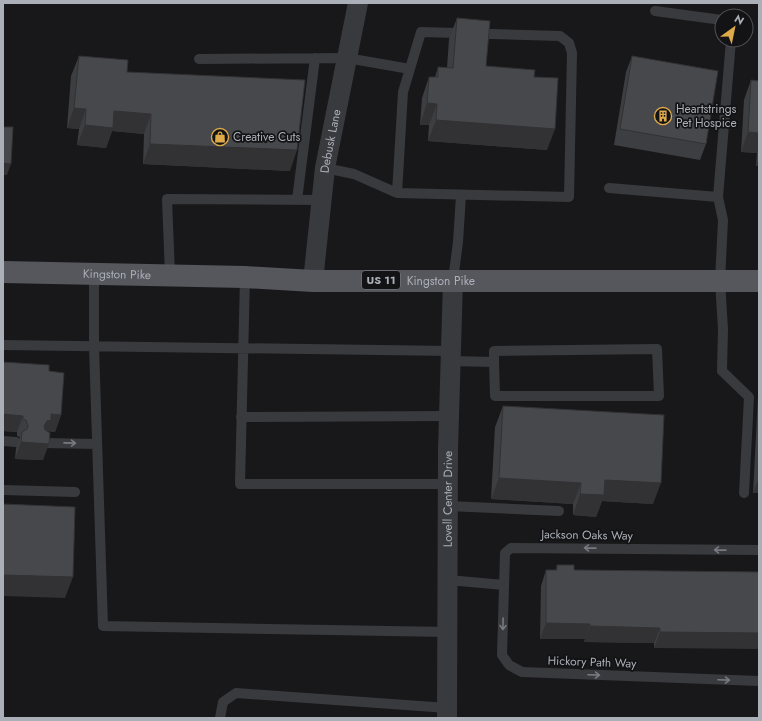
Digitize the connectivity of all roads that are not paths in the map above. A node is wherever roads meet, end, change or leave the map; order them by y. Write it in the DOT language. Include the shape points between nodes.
graph roads {
  1 [pos="358,3"];
  2 [pos="655,11"];
  3 [pos="714,19"];
  4 [pos="730,48"];
  5 [pos="315,58"];
  6 [pos="347,58"];
  7 [pos="198,59"];
  8 [pos="410,69"];
  9 [pos="325,168"];
  10 [pos="609,188"];
  11 [pos="397,193"];
  12 [pos="461,195"];
  13 [pos="718,198"];
  14 [pos="297,200"];
  15 [pos="322,200"];
  16 [pos="3,272"];
  17 [pos="94,273"];
  18 [pos="170,275"];
  19 [pos="245,277"];
  20 [pos="453,280"];
  21 [pos="720,280"];
  22 [pos="313,281"];
  23 [pos="759,281"];
  24 [pos="3,345"];
  25 [pos="94,346"];
  26 [pos="242,348"];
  27 [pos="451,356"];
  28 [pos="494,362"];
  29 [pos="449,416"];
  30 [pos="241,417"];
  31 [pos="3,442"];
  32 [pos="16,442"];
  33 [pos="44,443"];
  34 [pos="97,444"];
  35 [pos="448,484"];
  36 [pos="3,490"];
  37 [pos="75,492"];
  38 [pos="744,493"];
  39 [pos="448,506"];
  40 [pos="559,511"];
  41 [pos="759,550"];
  42 [pos="448,580"];
  43 [pos="504,585"];
  44 [pos="448,632"];
  45 [pos="759,681"];
  46 [pos="448,713"];
  47 [pos="220,718"];
  1 -- 6 [label="street, Debusk Lane"];
  2 -- 3 [label="lane"];
  4 -- 13 [label="lane"];
  5 -- 6 [label="lane"];
  5 -- 7 [label="lane"];
  5 -- 14 [label="lane"];
  6 -- 8 [label="lane"];
  6 -- 9 [label="street, Debusk Lane"];
  8 -- 11 [label="lane" via="403,92"];
  8 -- 12 [label="lane" via="421,32 560,36 569,43 572,53 569,197"];
  9 -- 11 [label="lane" via="354,174"];
  9 -- 15 [label="street, Debusk Lane"];
  10 -- 13 [label="lane"];
  11 -- 12 [label="lane"];
  12 -- 20 [label="lane"];
  13 -- 21 [label="lane" via="723,220"];
  14 -- 15 [label="lane"];
  14 -- 18 [label="lane" via="168,199"];
  15 -- 22 [label="street, Debusk Lane"];
  16 -- 17 [label="main road, Kingston Pike / US 11"];
  17 -- 18 [label="main road, Kingston Pike / US 11"];
  17 -- 25 [label="lane"];
  18 -- 19 [label="main road, Kingston Pike / US 11"];
  19 -- 22 [label="main road, Kingston Pike / US 11"];
  19 -- 26 [label="lane"];
  20 -- 21 [label="main road, Kingston Pike / US 11"];
  20 -- 22 [label="main road, Kingston Pike / US 11"];
  20 -- 27 [label="street, Lovell Center Drive"];
  21 -- 23 [label="main road, Kingston Pike / US 11"];
  21 -- 38 [label="lane" via="722,371 748,397"];
  24 -- 25 [label="lane"];
  25 -- 26 [label="lane"];
  25 -- 34 [label="lane"];
  26 -- 27 [label="lane"];
  26 -- 30 [label="lane"];
  27 -- 28 [label="lane"];
  27 -- 29 [label="street, Lovell Center Drive"];
  28 -- 28 [label="lane" via="495,396 659,396 657,349 494,351"];
  29 -- 30 [label="lane"];
  29 -- 35 [label="street, Lovell Center Drive"];
  30 -- 35 [label="lane" via="240,484"];
  31 -- 32 [label="lane"];
  33 -- 34 [label="lane, one-way"];
  34 -- 44 [label="lane" via="103,626"];
  35 -- 39 [label="street, Lovell Center Drive"];
  36 -- 37 [label="lane"];
  39 -- 40 [label="lane"];
  39 -- 42 [label="street, Lovell Center Drive"];
  41 -- 43 [label="lane, Jackson Oaks Way, one-way" via="511,548 505,553"];
  42 -- 43 [label="lane"];
  42 -- 44 [label="street, Lovell Center Drive"];
  43 -- 45 [label="lane, Hickory Path Way, one-way" via="502,655 509,665 522,672"];
  44 -- 46 [label="street, Lovell Center Drive"];
  46 -- 47 [label="lane" via="236,693 223,702"];
}
